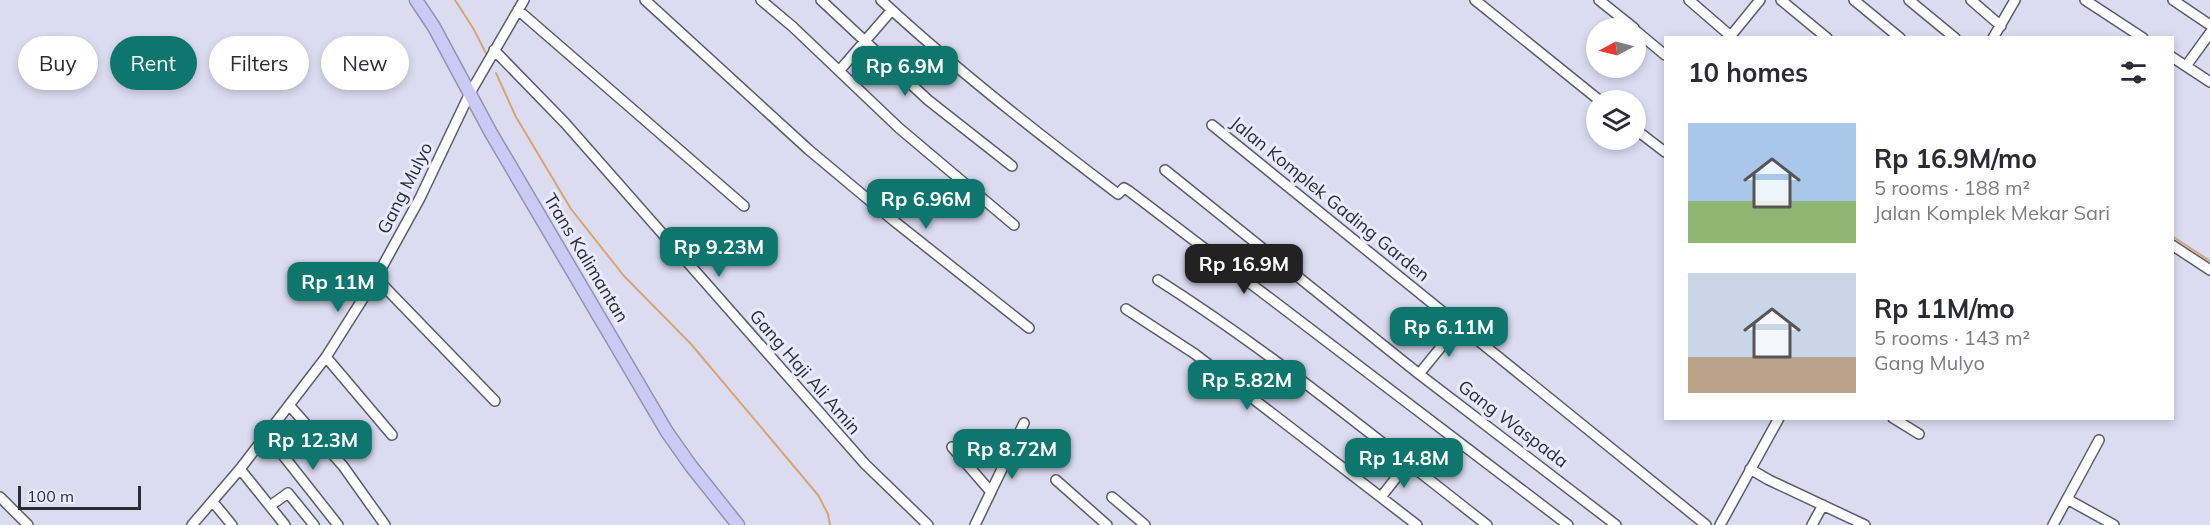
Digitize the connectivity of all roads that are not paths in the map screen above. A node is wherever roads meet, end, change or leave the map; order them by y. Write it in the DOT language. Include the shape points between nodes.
graph roads {
  1 [pos="416,0"];
  2 [pos="524,0"];
  3 [pos="645,0"];
  4 [pos="761,0"];
  5 [pos="821,0"];
  6 [pos="882,0"];
  7 [pos="1475,0"];
  8 [pos="1599,0"];
  9 [pos="1689,0"];
  10 [pos="1760,0"];
  11 [pos="1781,0"];
  12 [pos="1854,0"];
  13 [pos="1909,0"];
  14 [pos="1971,0"];
  15 [pos="2015,0"];
  16 [pos="2085,0"];
  17 [pos="2173,0"];
  18 [pos="518,10"];
  19 [pos="891,11"];
  20 [pos="1621,18"];
  21 [pos="2210,25"];
  22 [pos="2001,26"];
  23 [pos="2210,33"];
  24 [pos="1730,36"];
  25 [pos="1732,36"];
  26 [pos="1825,36"];
  27 [pos="1898,36"];
  28 [pos="1953,36"];
  29 [pos="1994,36"];
  30 [pos="2140,36"];
  31 [pos="1646,39"];
  32 [pos="865,40"];
  33 [pos="493,52"];
  34 [pos="1664,53"];
  35 [pos="2174,58"];
  36 [pos="2186,66"];
  37 [pos="839,71"];
  38 [pos="2210,82"];
  39 [pos="1587,90"];
  40 [pos="470,93"];
  41 [pos="1212,125"];
  42 [pos="1646,137"];
  43 [pos="1664,151"];
  44 [pos="1012,166"];
  45 [pos="1165,170"];
  46 [pos="744,206"];
  47 [pos="1014,225"];
  48 [pos="2174,246"];
  49 [pos="2210,270"];
  50 [pos="376,278"];
  51 [pos="1158,280"];
  52 [pos="1126,309"];
  53 [pos="1459,325"];
  54 [pos="1029,328"];
  55 [pos="326,357"];
  56 [pos="1419,374"];
  57 [pos="495,401"];
  58 [pos="289,405"];
  59 [pos="1778,420"];
  60 [pos="1896,420"];
  61 [pos="1024,423"];
  62 [pos="1919,434"];
  63 [pos="267,435"];
  64 [pos="392,435"];
  65 [pos="2099,440"];
  66 [pos="952,447"];
  67 [pos="1407,464"];
  68 [pos="240,469"];
  69 [pos="1750,469"];
  70 [pos="1056,480"];
  71 [pos="991,492"];
  72 [pos="0,497"];
  73 [pos="1112,497"];
  74 [pos="1381,497"];
  75 [pos="2067,499"];
  76 [pos="213,502"];
  77 [pos="1823,505"];
  78 [pos="270,506"];
  79 [pos="28,525"];
  80 [pos="192,525"];
  81 [pos="232,525"];
  82 [pos="285,525"];
  83 [pos="314,525"];
  84 [pos="338,525"];
  85 [pos="385,525"];
  86 [pos="738,525"];
  87 [pos="928,525"];
  88 [pos="975,525"];
  89 [pos="1107,525"];
  90 [pos="1145,525"];
  91 [pos="1417,525"];
  92 [pos="1487,525"];
  93 [pos="1568,525"];
  94 [pos="1616,525"];
  95 [pos="1706,525"];
  96 [pos="1720,525"];
  97 [pos="1812,525"];
  98 [pos="1865,525"];
  99 [pos="2053,525"];
  100 [pos="2114,525"];
  1 -- 40 [label="highway, Trans Kalimantan"];
  2 -- 18 [label="street, Gang Mulyo"];
  3 -- 54 [label="street" via="826,164"];
  4 -- 37 [label="street"];
  5 -- 32 [label="street"];
  6 -- 19 [label="street"];
  7 -- 39 [label="street"];
  8 -- 20 [label="street"];
  9 -- 24 [label="street"];
  10 -- 25 [label="street"];
  11 -- 26 [label="street"];
  12 -- 27 [label="street"];
  13 -- 28 [label="street"];
  14 -- 22 [label="street"];
  15 -- 22 [label="street"];
  16 -- 30 [label="street"];
  17 -- 21 [label="street"];
  18 -- 33 [label="street, Gang Mulyo"];
  18 -- 46 [label="street"];
  19 -- 32 [label="street"];
  19 -- 93 [label="street" via="1084,169 1118,194 1124,188 1129,191"];
  22 -- 29 [label="street"];
  23 -- 36 [label="street"];
  31 -- 34 [label="street"];
  32 -- 37 [label="street"];
  32 -- 44 [label="street" via="928,100"];
  33 -- 40 [label="street, Gang Mulyo"];
  33 -- 87 [label="street, Gang Haji Ali Amin" via="535,89 858,457"];
  35 -- 36 [label="street"];
  36 -- 38 [label="street"];
  37 -- 47 [label="street" via="899,128"];
  40 -- 50 [label="street, Gang Mulyo"];
  40 -- 86 [label="highway, Trans Kalimantan" via="668,432"];
  41 -- 53 [label="street, Jalan Komplek Gading Garden"];
  42 -- 43 [label="street"];
  45 -- 56 [label="street, Gang Waspada"];
  48 -- 49 [label="street"];
  50 -- 55 [label="street, Gang Mulyo"];
  50 -- 57 [label="street"];
  51 -- 67 [label="street" via="1275,360"];
  52 -- 74 [label="street" via="1195,354"];
  53 -- 56 [label="street"];
  53 -- 95 [label="street, Jalan Komplek Gading Garden"];
  55 -- 58 [label="street, Gang Mulyo"];
  55 -- 64 [label="street"];
  56 -- 94 [label="street, Gang Waspada"];
  58 -- 63 [label="street, Gang Mulyo"];
  58 -- 85 [label="street" via="343,466"];
  59 -- 69 [label="street"];
  60 -- 62 [label="street"];
  61 -- 71 [label="street"];
  63 -- 68 [label="street, Gang Mulyo"];
  63 -- 84 [label="street"];
  65 -- 75 [label="street"];
  66 -- 71 [label="street"];
  67 -- 74 [label="street"];
  67 -- 92 [label="street"];
  68 -- 76 [label="street, Gang Mulyo"];
  68 -- 78 [label="street"];
  69 -- 77 [label="street"];
  69 -- 96 [label="street"];
  70 -- 89 [label="street"];
  71 -- 88 [label="street"];
  72 -- 79 [label="street"];
  73 -- 90 [label="street"];
  74 -- 91 [label="street"];
  75 -- 99 [label="street"];
  75 -- 100 [label="street"];
  76 -- 80 [label="street, Gang Mulyo"];
  76 -- 81 [label="street"];
  77 -- 97 [label="street"];
  77 -- 98 [label="street"];
  78 -- 82 [label="street"];
  78 -- 83 [label="street" via="288,493"];
}
